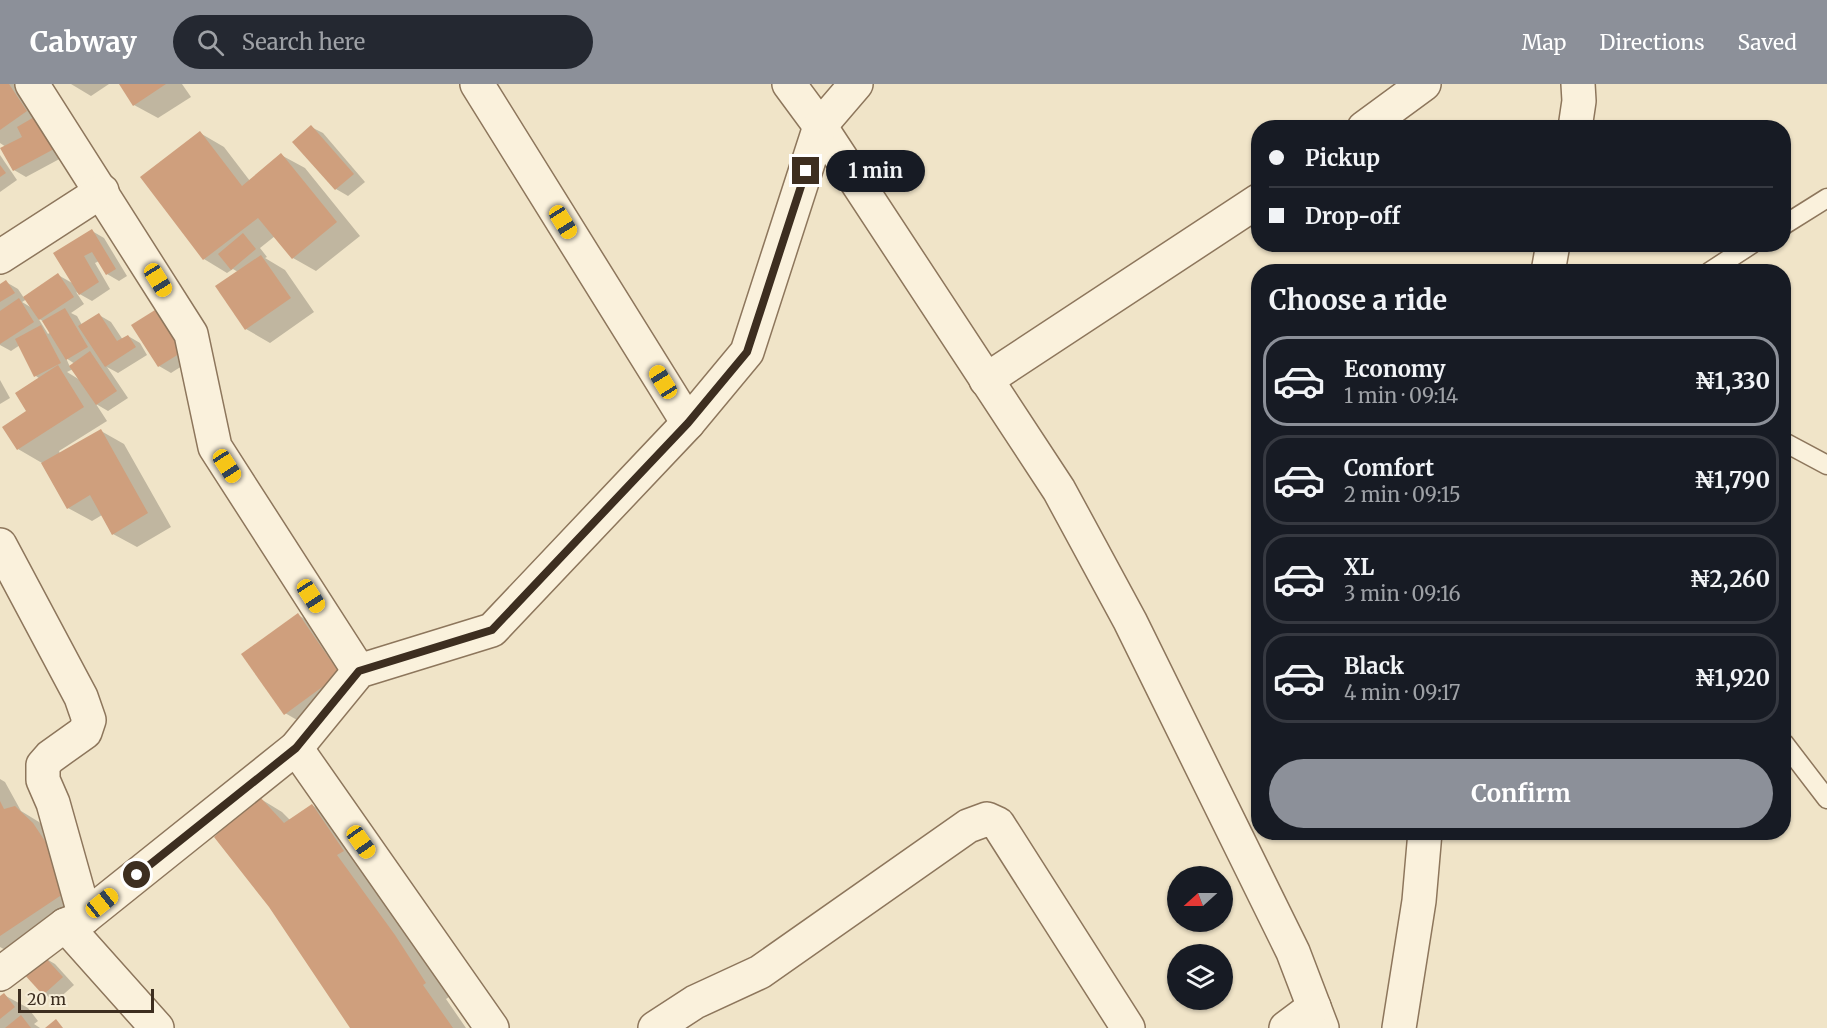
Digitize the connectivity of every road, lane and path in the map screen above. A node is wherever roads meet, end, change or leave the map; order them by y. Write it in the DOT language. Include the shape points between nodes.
graph roads {
  1 [pos="32,84"];
  2 [pos="477,84"];
  3 [pos="789,84"];
  4 [pos="856,84"];
  5 [pos="1424,84"];
  6 [pos="1578,84"];
  7 [pos="1375,120"];
  8 [pos="1576,120"];
  9 [pos="820,126"];
  10 [pos="102,191"];
  11 [pos="1827,198"];
  12 [pos="1251,206"];
  13 [pos="1791,221"];
  14 [pos="1740,252"];
  15 [pos="0,257"];
  16 [pos="1721,264"];
  17 [pos="986,380"];
  18 [pos="688,423"];
  19 [pos="1791,446"];
  20 [pos="1827,465"];
  21 [pos="0,545"];
  22 [pos="359,671"];
  23 [pos="296,748"];
  24 [pos="1791,752"];
  25 [pos="1827,799"];
  26 [pos="1424,840"];
  27 [pos="75,921"];
  28 [pos="0,974"];
  29 [pos="1318,1018"];
  30 [pos="157,1028"];
  31 [pos="492,1028"];
  32 [pos="655,1028"];
  33 [pos="1128,1028"];
  34 [pos="1286,1028"];
  35 [pos="1399,1028"];
  1 -- 10 [label="street"];
  2 -- 18 [label="street"];
  3 -- 9 [label="street"];
  4 -- 9 [label="street"];
  5 -- 7 [label="street"];
  6 -- 8 [label="street"];
  9 -- 17 [label="street"];
  9 -- 18 [label="street" via="747,352"];
  10 -- 15 [label="street"];
  10 -- 22 [label="street" via="192,334 215,447"];
  11 -- 13 [label="lane"];
  12 -- 17 [label="street"];
  14 -- 16 [label="lane"];
  17 -- 29 [label="street" via="1059,490 1130,621 1293,952"];
  18 -- 22 [label="street" via="492,630"];
  19 -- 20 [label="lane"];
  21 -- 27 [label="street" via="81,697 89,720 85,732 43,765 43,780 53,802"];
  22 -- 23 [label="street"];
  23 -- 27 [label="street"];
  23 -- 31 [label="street"];
  24 -- 25 [label="lane"];
  26 -- 35 [label="street"];
  27 -- 28 [label="street"];
  27 -- 30 [label="street"];
  29 -- 34 [label="street"];
  32 -- 33 [label="street" via="695,1002 760,972 968,826 987,819 998,824"];
}
